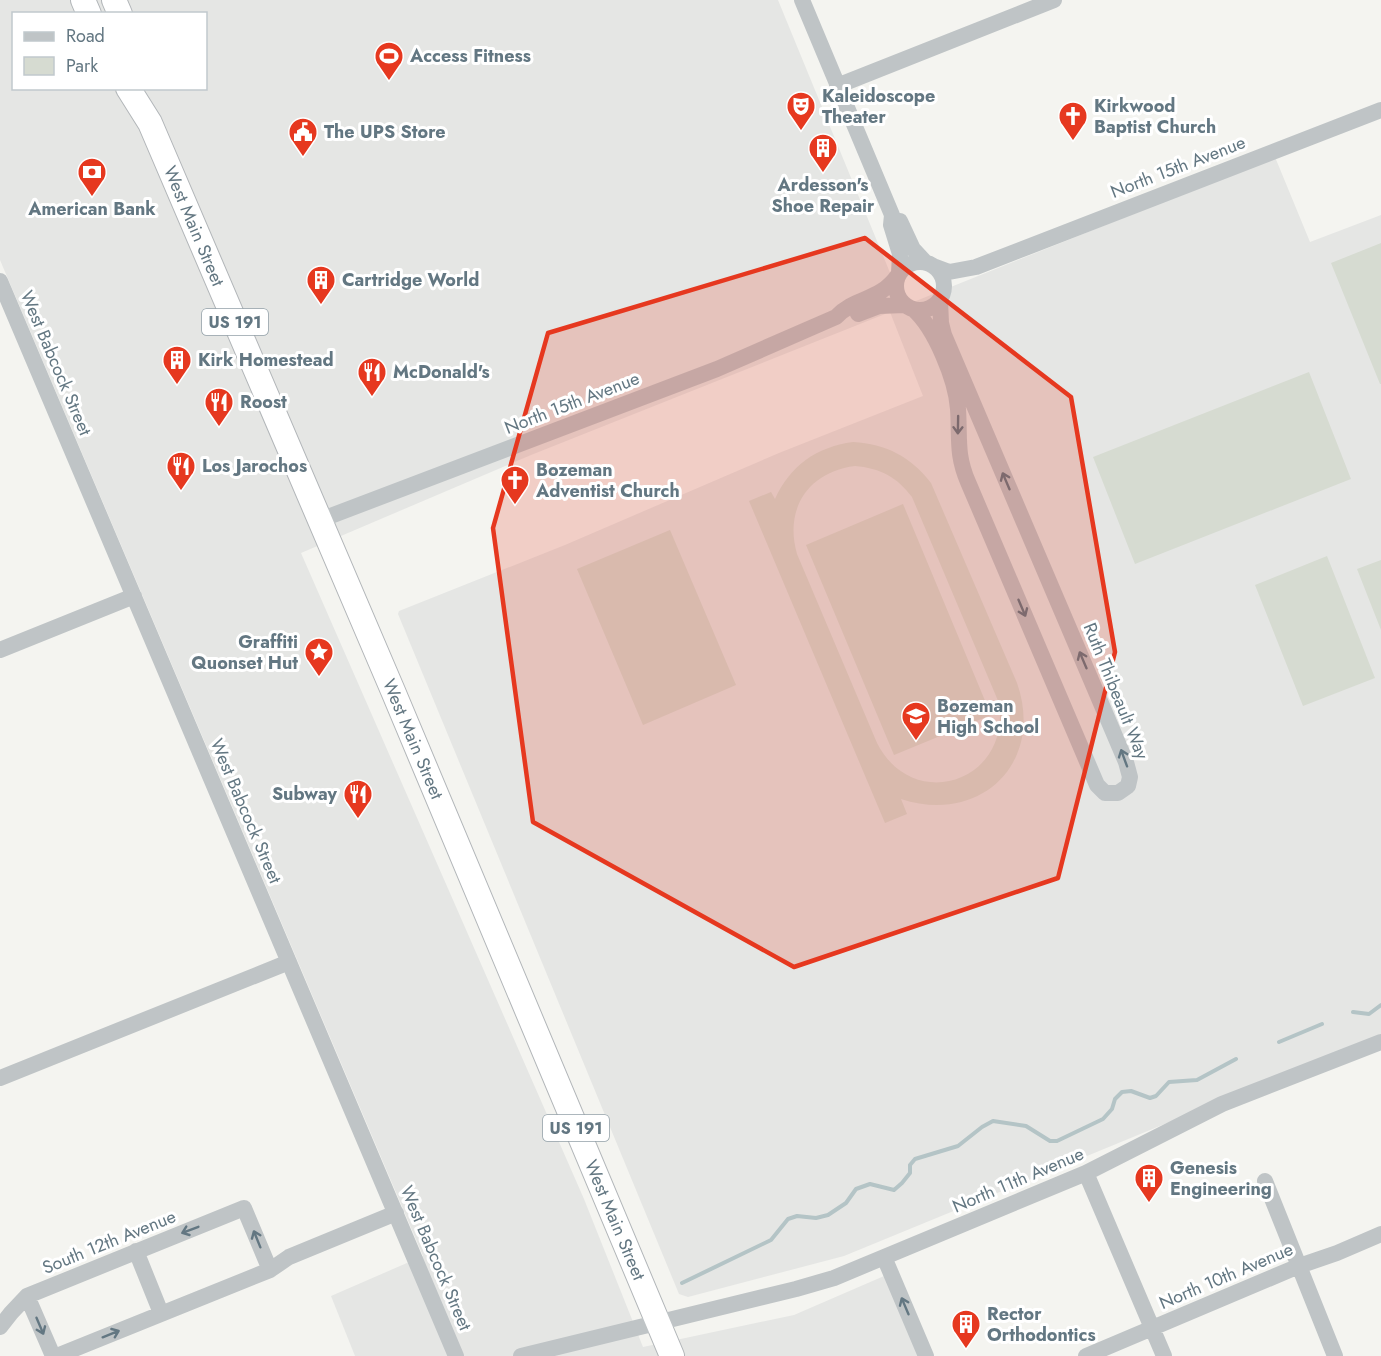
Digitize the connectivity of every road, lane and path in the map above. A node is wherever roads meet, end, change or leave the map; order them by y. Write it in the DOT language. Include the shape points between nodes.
graph roads {
  1 [pos="802,0"];
  2 [pos="1054,0"];
  3 [pos="837,86"];
  4 [pos="129,90"];
  5 [pos="142,90"];
  6 [pos="1381,110"];
  7 [pos="150,123"];
  8 [pos="892,215"];
  9 [pos="990,262"];
  10 [pos="930,264"];
  11 [pos="899,274"];
  12 [pos="0,281"];
  13 [pos="941,296"];
  14 [pos="909,307"];
  15 [pos="836,317"];
  16 [pos="320,520"];
  17 [pos="134,596"];
  18 [pos="0,650"];
  19 [pos="289,962"];
  20 [pos="1381,1042"];
  21 [pos="0,1078"];
  22 [pos="1086,1173"];
  23 [pos="1265,1181"];
  24 [pos="396,1213"];
  25 [pos="1381,1234"];
  26 [pos="136,1251"];
  27 [pos="884,1257"];
  28 [pos="1299,1266"];
  29 [pos="270,1270"];
  30 [pos="27,1296"];
  31 [pos="161,1313"];
  32 [pos="658,1322"];
  33 [pos="0,1327"];
  34 [pos="1152,1328"];
  35 [pos="55,1356"];
  36 [pos="456,1356"];
  37 [pos="521,1356"];
  38 [pos="672,1356"];
  39 [pos="926,1356"];
  40 [pos="1086,1356"];
  41 [pos="1164,1356"];
  42 [pos="1335,1356"];
  1 -- 3 [label="street"];
  2 -- 3 [label="street"];
  3 -- 8 [label="street"];
  4 -- 7 [label="highway, West Main Street / US 191"];
  5 -- 7 [label="highway, West Main Street / US 191"];
  6 -- 9 [label="street, North 15th Avenue"];
  7 -- 16 [label="highway, West Main Street / US 191"];
  8 -- 10 [label="street" via="900,221 913,249"];
  8 -- 11 [label="street" via="900,254"];
  9 -- 10 [label="street, North 15th Avenue" via="949,272"];
  9 -- 13 [label="street, North 15th Avenue"];
  10 -- 11 [label="street" via="910,264"];
  10 -- 13 [label="street" via="943,278"];
  11 -- 14 [label="street" via="896,291"];
  11 -- 15 [label="street, North 15th Avenue" via="885,290 846,308"];
  12 -- 17 [label="street, West Babcock Street"];
  13 -- 14 [label="street" via="928,309"];
  14 -- 13 [label="street, Ruth Thibeault Way, one-way" via="930,329 955,391 959,457 968,482 1097,785 1105,793 1118,793 1128,786 1126,762 944,335"];
  14 -- 15 [label="street, North 15th Avenue" via="879,306 848,318"];
  15 -- 16 [label="street, North 15th Avenue" via="717,369"];
  16 -- 32 [label="highway, West Main Street / US 191"];
  17 -- 18 [label="street"];
  17 -- 19 [label="street, West Babcock Street"];
  19 -- 21 [label="street"];
  19 -- 24 [label="street, West Babcock Street"];
  20 -- 22 [label="street, North 11th Avenue" via="1222,1104"];
  22 -- 27 [label="street, North 11th Avenue"];
  22 -- 34 [label="street"];
  23 -- 28 [label="street"];
  24 -- 29 [label="street" via="289,1257"];
  24 -- 36 [label="street, West Babcock Street"];
  25 -- 28 [label="street, North 10th Avenue"];
  29 -- 26 [label="street, South 12th Avenue, one-way" via="244,1208"];
  26 -- 30 [label="street, South 12th Avenue"];
  26 -- 31 [label="street"];
  27 -- 32 [label="street, North 11th Avenue" via="796,1289"];
  39 -- 27 [label="street, one-way"];
  28 -- 34 [label="street, North 10th Avenue"];
  28 -- 42 [label="street"];
  29 -- 31 [label="street"];
  30 -- 33 [label="street, South 12th Avenue"];
  30 -- 35 [label="street, one-way"];
  35 -- 31 [label="street, one-way"];
  32 -- 37 [label="street, North 11th Avenue"];
  32 -- 38 [label="highway, West Main Street / US 191"];
  34 -- 40 [label="street, North 10th Avenue"];
  34 -- 41 [label="street"];
}
